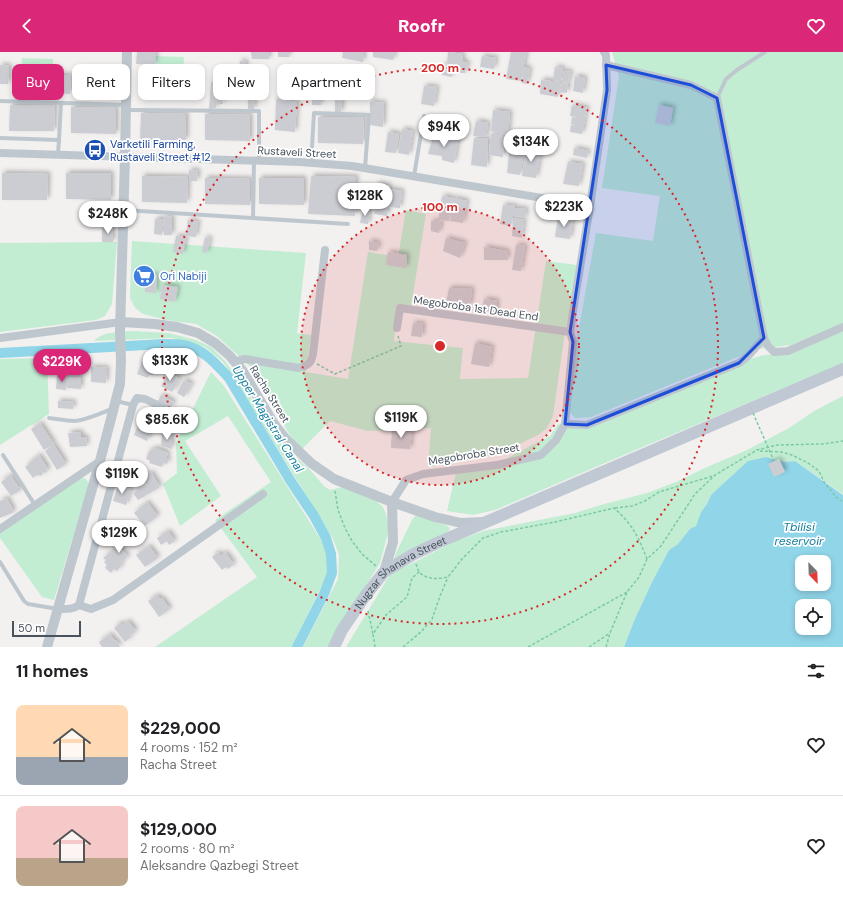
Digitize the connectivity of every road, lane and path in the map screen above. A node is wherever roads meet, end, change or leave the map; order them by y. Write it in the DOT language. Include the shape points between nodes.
graph roads {
  1 [pos="127,52"];
  2 [pos="604,52"];
  3 [pos="765,52"];
  4 [pos="606,65"];
  5 [pos="717,98"];
  6 [pos="0,101"];
  7 [pos="61,103"];
  8 [pos="126,107"];
  9 [pos="424,116"];
  10 [pos="0,138"];
  11 [pos="59,140"];
  12 [pos="0,152"];
  13 [pos="58,154"];
  14 [pos="126,156"];
  15 [pos="257,160"];
  16 [pos="311,163"];
  17 [pos="366,168"];
  18 [pos="414,177"];
  19 [pos="590,206"];
  20 [pos="124,210"];
  21 [pos="253,218"];
  22 [pos="348,224"];
  23 [pos="325,250"];
  24 [pos="120,327"];
  25 [pos="843,327"];
  26 [pos="396,328"];
  27 [pos="570,332"];
  28 [pos="0,338"];
  29 [pos="764,338"];
  30 [pos="312,361"];
  31 [pos="236,364"];
  32 [pos="843,369"];
  33 [pos="115,405"];
  34 [pos="133,405"];
  35 [pos="754,413"];
  36 [pos="181,416"];
  37 [pos="49,418"];
  38 [pos="565,424"];
  39 [pos="843,441"];
  40 [pos="757,450"];
  41 [pos="3,455"];
  42 [pos="100,461"];
  43 [pos="774,461"];
  44 [pos="715,475"];
  45 [pos="334,479"];
  46 [pos="263,494"];
  47 [pos="392,502"];
  48 [pos="843,502"];
  49 [pos="35,505"];
  50 [pos="614,508"];
  51 [pos="487,522"];
  52 [pos="0,529"];
  53 [pos="412,555"];
  54 [pos="647,559"];
  55 [pos="0,562"];
  56 [pos="384,572"];
  57 [pos="419,572"];
  58 [pos="448,577"];
  59 [pos="627,592"];
  60 [pos="365,596"];
  61 [pos="79,605"];
  62 [pos="58,609"];
  63 [pos="610,633"];
  64 [pos="373,634"];
  65 [pos="47,647"];
  66 [pos="334,647"];
  67 [pos="375,647"];
  68 [pos="403,647"];
  69 [pos="528,647"];
  70 [pos="589,647"];
  71 [pos="606,647"];
  1 -- 8 [label="street"];
  2 -- 4 [label="street, Megobroba Street"];
  3 -- 5 [label="lane" via="726,79"];
  4 -- 5 [label="street" via="691,85"];
  4 -- 19 [label="street, Megobroba Street" via="607,90"];
  5 -- 29 [label="street"];
  6 -- 7 [label="lane"];
  7 -- 8 [label="lane"];
  7 -- 11 [label="lane"];
  8 -- 14 [label="street"];
  8 -- 15 [label="lane" via="259,111"];
  9 -- 18 [label="lane"];
  10 -- 11 [label="lane"];
  11 -- 13 [label="lane"];
  12 -- 13 [label="street, Rustaveli Street"];
  13 -- 14 [label="street, Rustaveli Street"];
  14 -- 15 [label="street, Rustaveli Street"];
  14 -- 20 [label="street"];
  15 -- 16 [label="street, Rustaveli Street"];
  15 -- 21 [label="lane"];
  16 -- 17 [label="street, Rustaveli Street"];
  16 -- 17 [label="lane" via="314,113 369,115"];
  17 -- 18 [label="street, Rustaveli Street"];
  18 -- 19 [label="street, Rustaveli Street"];
  19 -- 27 [label="street, Megobroba Street"];
  20 -- 21 [label="lane"];
  20 -- 24 [label="street"];
  21 -- 22 [label="lane"];
  23 -- 30 [label="street"];
  24 -- 28 [label="street, Racha Street"];
  24 -- 31 [label="street, Racha Street" via="155,324 198,333 230,355"];
  24 -- 33 [label="street" via="120,384"];
  25 -- 29 [label="street" via="788,351 774,352"];
  26 -- 27 [label="street, Megobroba 1st Dead End" via="400,308"];
  26 -- 30 [label="path" via="400,346 335,374"];
  27 -- 38 [label="street, Megobroba Street" via="573,342"];
  29 -- 38 [label="street" via="739,363 587,425"];
  30 -- 31 [label="street" via="299,368 246,359"];
  31 -- 45 [label="street, Racha Street" via="285,438 311,463"];
  32 -- 51 [label="main road, Nugzar Shanava Street"];
  33 -- 34 [label="lane"];
  33 -- 37 [label="lane" via="91,417 75,421"];
  33 -- 42 [label="street"];
  34 -- 36 [label="street" via="137,398 145,399"];
  34 -- 61 [label="street"];
  35 -- 43 [label="path, bridge"];
  38 -- 47 [label="street, Megobroba Street" via="556,440 541,455 498,465 423,474 406,480"];
  39 -- 40 [label="path" via="823,444 777,444"];
  40 -- 44 [label="path"];
  40 -- 48 [label="path" via="782,452 808,463 819,471 824,482"];
  41 -- 49 [label="lane"];
  42 -- 49 [label="street"];
  42 -- 62 [label="street"];
  44 -- 50 [label="path" via="659,492 632,506"];
  44 -- 54 [label="path" via="695,494 661,546"];
  45 -- 47 [label="street, Racha Street"];
  45 -- 56 [label="path" via="338,510 352,542"];
  46 -- 61 [label="street" via="113,600 91,609"];
  47 -- 51 [label="street, Racha Street" via="461,523"];
  47 -- 56 [label="street" via="394,542"];
  49 -- 52 [label="street"];
  50 -- 54 [label="path" via="628,520 636,532"];
  50 -- 58 [label="path" via="483,538 462,558"];
  51 -- 53 [label="main road, Nugzar Shanava Street"];
  53 -- 56 [label="main road, Nugzar Shanava Street"];
  53 -- 57 [label="path"];
  54 -- 59 [label="path" via="639,577"];
  55 -- 62 [label="lane" via="24,601 28,604"];
  56 -- 60 [label="main road, Nugzar Shanava Street"];
  57 -- 58 [label="path" via="429,578"];
  57 -- 64 [label="path" via="412,578 407,597 386,615"];
  58 -- 68 [label="path" via="432,619"];
  59 -- 63 [label="path"];
  59 -- 69 [label="path"];
  60 -- 64 [label="path"];
  60 -- 66 [label="main road, Nugzar Shanava Street"];
  61 -- 62 [label="street" via="68,610"];
  62 -- 65 [label="street"];
  63 -- 70 [label="path"];
  63 -- 71 [label="path"];
  64 -- 67 [label="path"];
}
